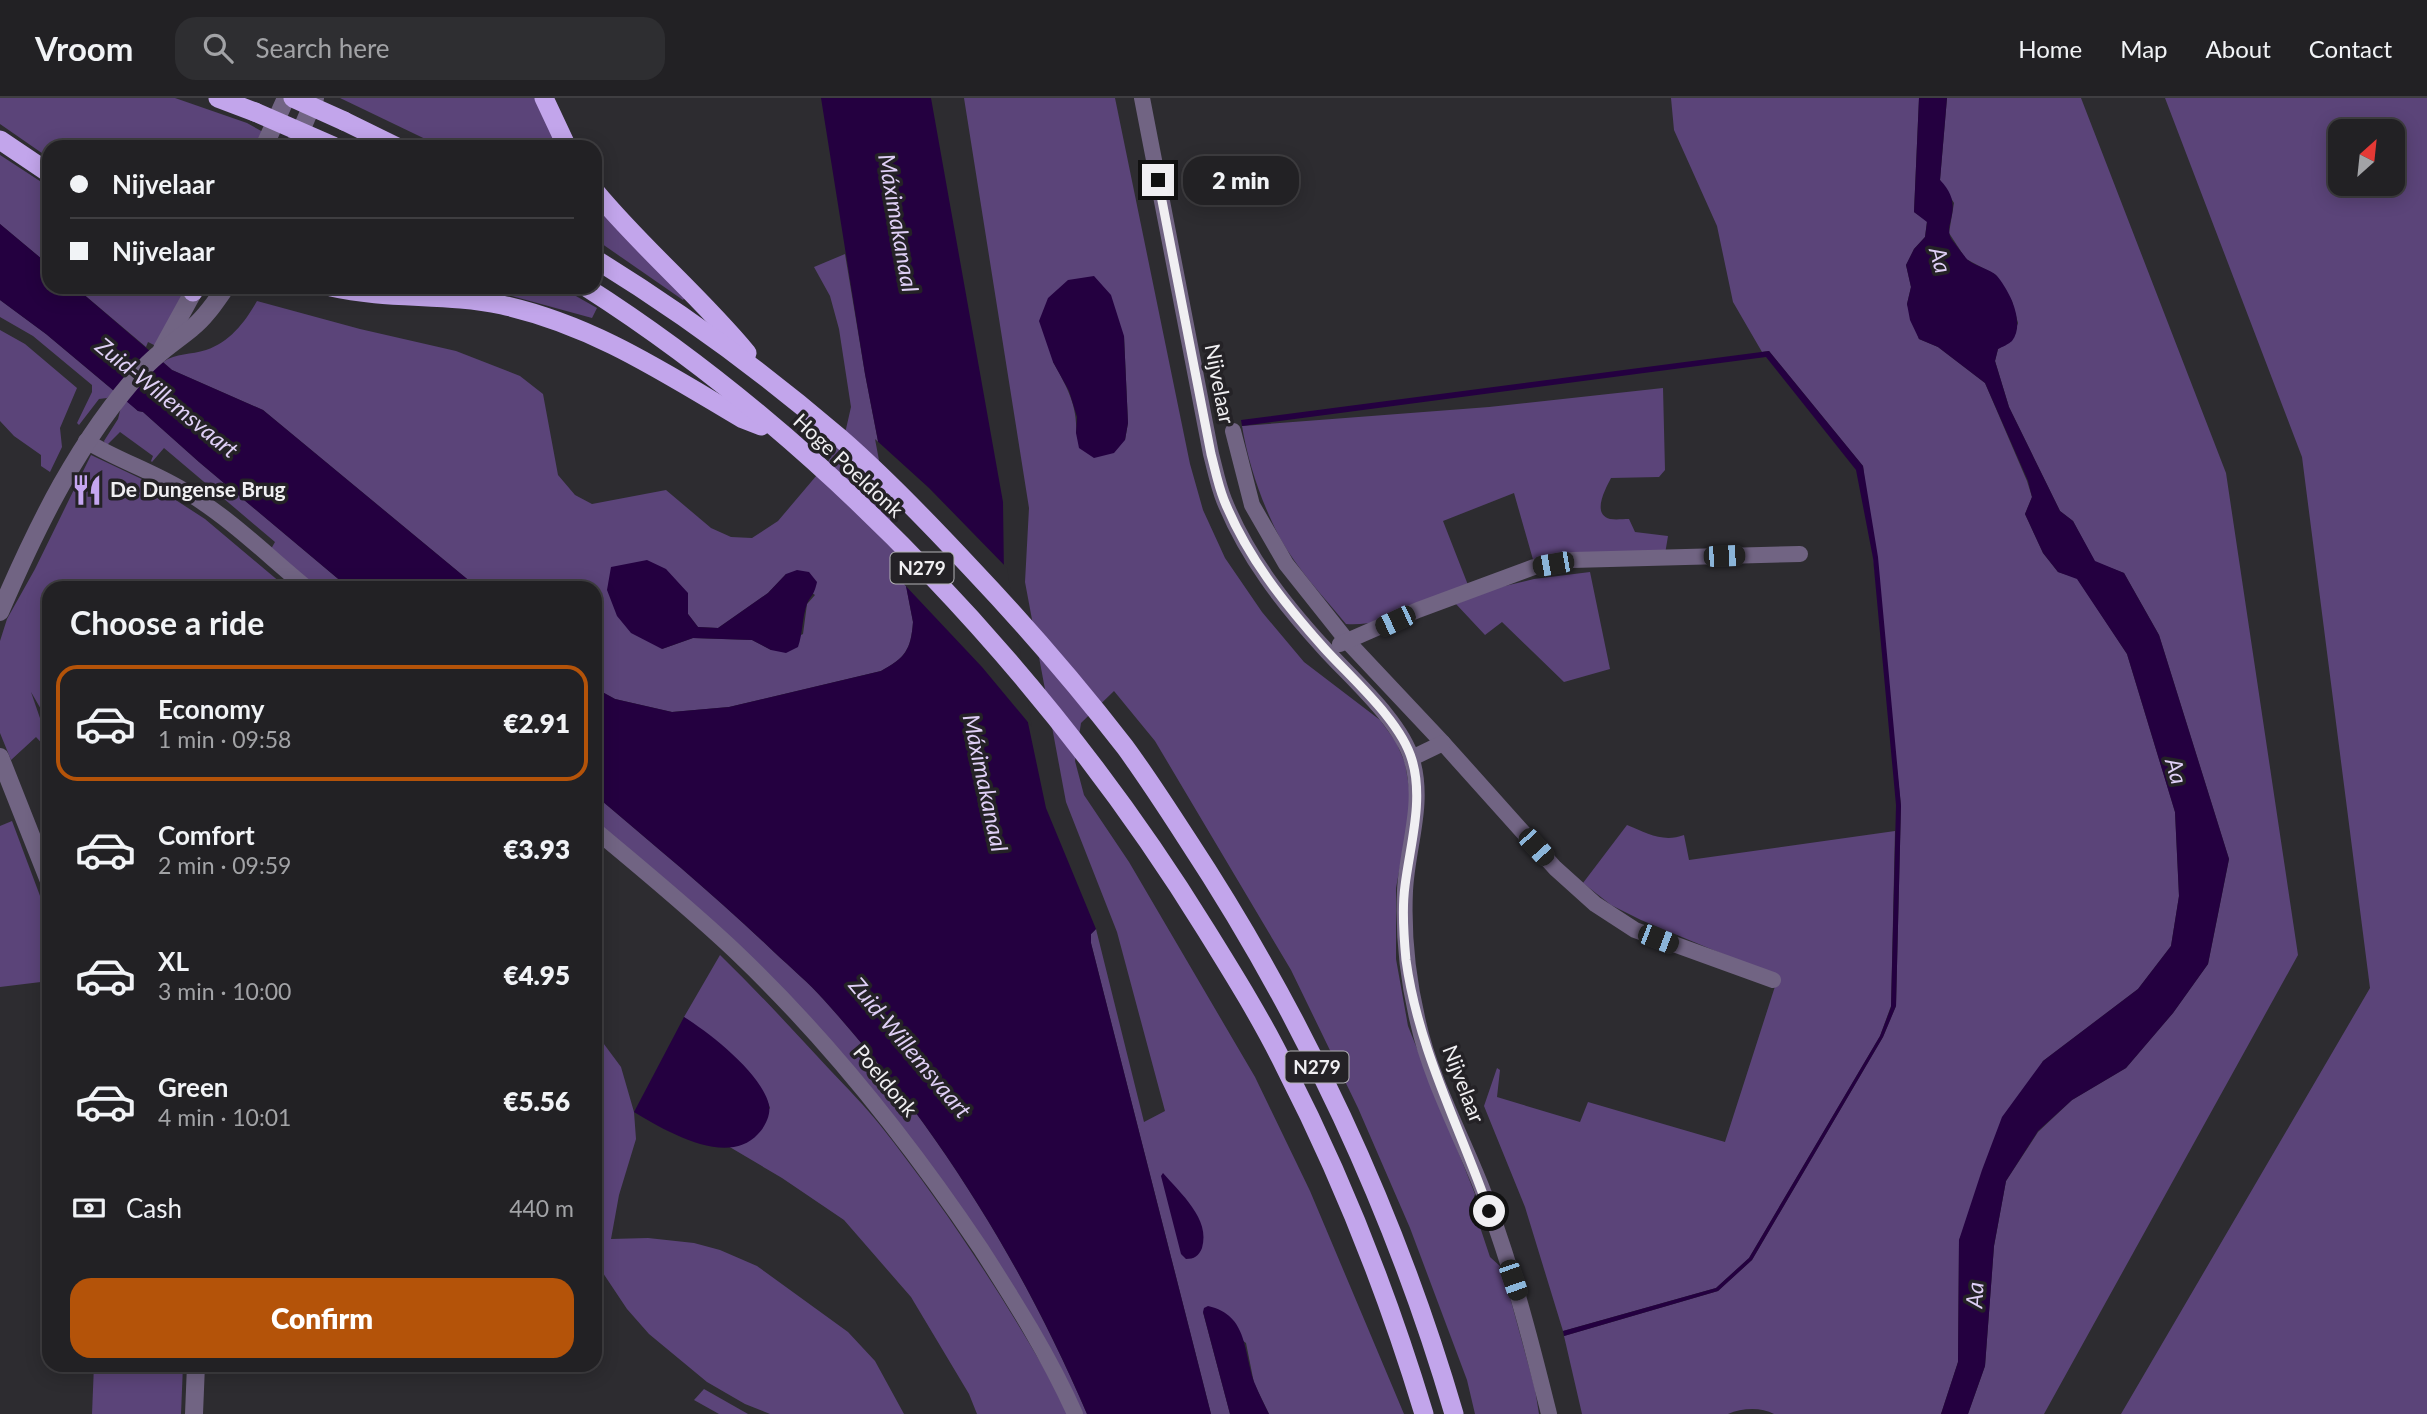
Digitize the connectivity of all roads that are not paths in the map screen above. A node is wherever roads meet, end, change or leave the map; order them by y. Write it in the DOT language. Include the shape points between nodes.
graph roads {
  1 [pos="218,98"];
  2 [pos="285,98"];
  3 [pos="293,98"];
  4 [pos="315,98"];
  5 [pos="544,98"];
  6 [pos="1142,98"];
  7 [pos="0,140"];
  8 [pos="267,140"];
  9 [pos="297,140"];
  10 [pos="318,140"];
  11 [pos="383,140"];
  12 [pos="564,140"];
  13 [pos="42,168"];
  14 [pos="602,199"];
  15 [pos="602,263"];
  16 [pos="191,294"];
  17 [pos="220,294"];
  18 [pos="376,294"];
  19 [pos="596,294"];
  20 [pos="162,351"];
  21 [pos="767,379"];
  22 [pos="1233,431"];
  23 [pos="784,436"];
  24 [pos="86,441"];
  25 [pos="1800,554"];
  26 [pos="298,581"];
  27 [pos="0,612"];
  28 [pos="1348,642"];
  29 [pos="1324,648"];
  30 [pos="1443,743"];
  31 [pos="0,757"];
  32 [pos="1412,758"];
  33 [pos="602,836"];
  34 [pos="42,863"];
  35 [pos="1773,980"];
  36 [pos="196,1372"];
  37 [pos="194,1414"];
  38 [pos="1075,1414"];
  39 [pos="1424,1414"];
  40 [pos="1454,1414"];
  41 [pos="1549,1414"];
  1 -- 10 [label="highway, bridge"];
  2 -- 8 [label="street"];
  3 -- 11 [label="highway, bridge"];
  4 -- 9 [label="street"];
  5 -- 12 [label="highway"];
  6 -- 29 [label="street, Nijvelaar" via="1223,498 1246,548"];
  7 -- 13 [label="highway"];
  14 -- 21 [label="highway, N279" via="722,322"];
  15 -- 21 [label="highway, Hoge Poeldonk / N279"];
  16 -- 20 [label="street"];
  17 -- 20 [label="street" via="194,326"];
  18 -- 23 [label="highway, N279" via="472,300 545,317 640,357 743,419"];
  19 -- 23 [label="highway, Hoge Poeldonk / N279"];
  20 -- 24 [label="street"];
  21 -- 40 [label="highway, Hoge Poeldonk / N279" via="842,440 934,528 1034,638 1125,747 1212,876 1339,1112 1393,1237"];
  22 -- 28 [label="street, Nijvelaar" via="1252,505 1286,564"];
  23 -- 39 [label="highway, Hoge Poeldonk / N279" via="945,591 1049,711 1150,843 1231,970 1284,1065 1368,1252"];
  24 -- 26 [label="street" via="190,494"];
  24 -- 27 [label="street"];
  25 -- 28 [label="street" via="1572,561 1534,567 1430,605"];
  28 -- 29 [label="street"];
  28 -- 30 [label="street, Nijvelaar"];
  29 -- 32 [label="street, Nijvelaar" via="1380,708"];
  30 -- 32 [label="street"];
  30 -- 35 [label="street, Nijvelaar" via="1555,868 1595,904 1635,930"];
  31 -- 34 [label="street"];
  32 -- 41 [label="street, Nijvelaar" via="1418,792 1405,890 1406,958 1418,1024 1521,1303"];
  33 -- 38 [label="street, Poeldonk" via="738,954 872,1100 924,1165 1006,1288"];
  36 -- 37 [label="street"];
}
